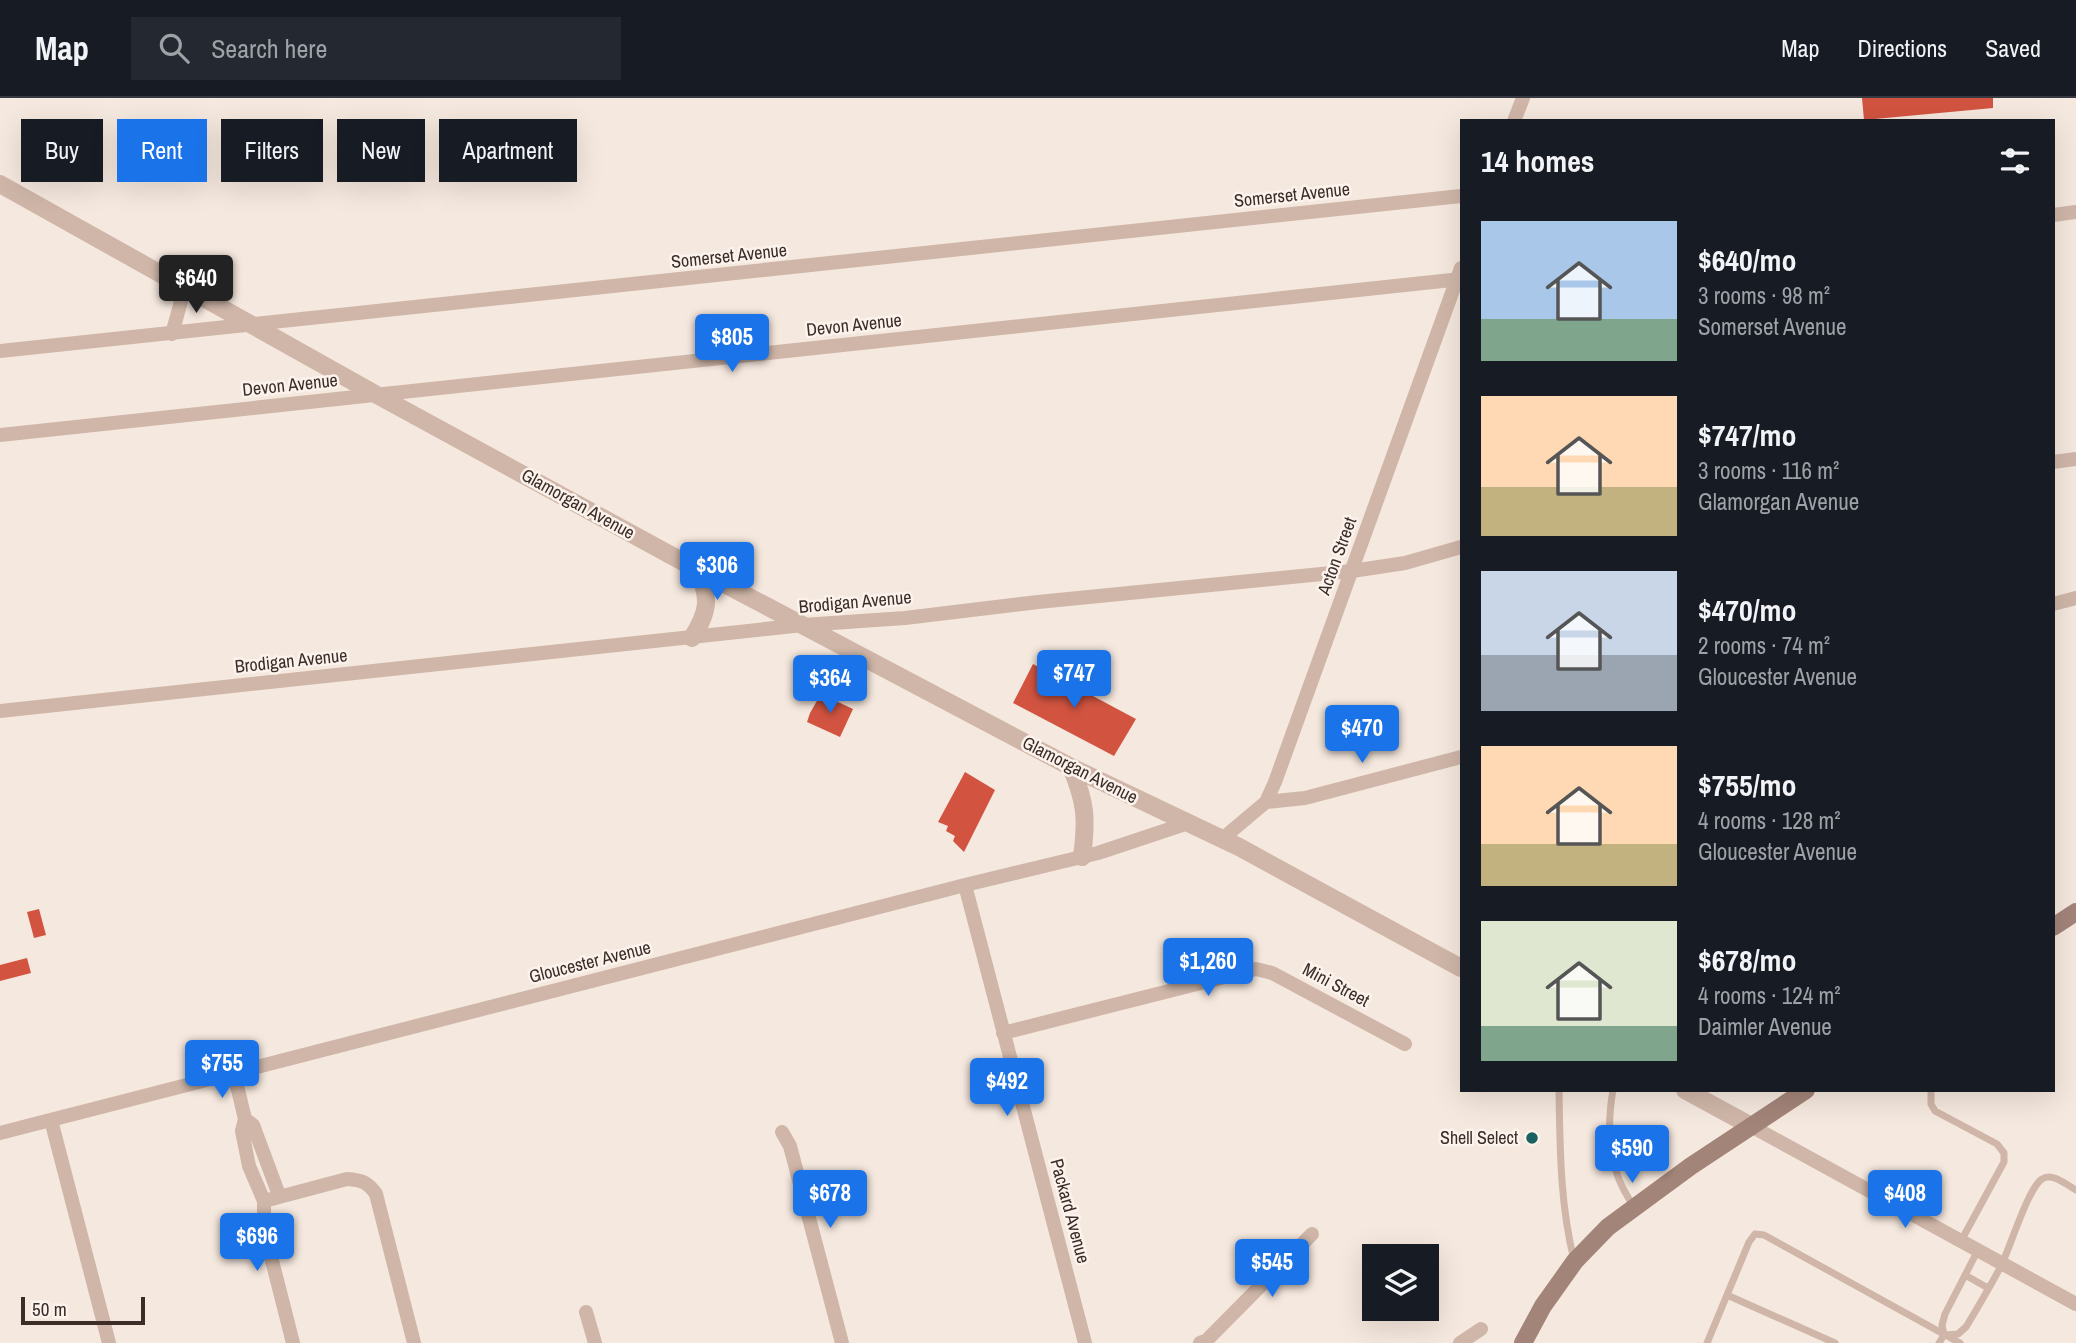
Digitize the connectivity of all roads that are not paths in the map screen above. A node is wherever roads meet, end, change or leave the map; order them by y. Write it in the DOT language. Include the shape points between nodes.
graph roads {
  1 [pos="1523,98"];
  2 [pos="1515,119"];
  3 [pos="0,184"];
  4 [pos="1460,196"];
  5 [pos="2076,212"];
  6 [pos="2055,215"];
  7 [pos="1460,276"];
  8 [pos="185,287"];
  9 [pos="254,326"];
  10 [pos="172,334"];
  11 [pos="0,351"];
  12 [pos="377,395"];
  13 [pos="0,435"];
  14 [pos="2076,459"];
  15 [pos="2055,462"];
  16 [pos="1460,547"];
  17 [pos="698,570"];
  18 [pos="1352,571"];
  19 [pos="2076,598"];
  20 [pos="2055,603"];
  21 [pos="803,625"];
  22 [pos="692,638"];
  23 [pos="0,711"];
  24 [pos="1460,757"];
  25 [pos="1072,767"];
  26 [pos="1266,802"];
  27 [pos="1188,823"];
  28 [pos="1222,839"];
  29 [pos="1082,857"];
  30 [pos="965,885"];
  31 [pos="2076,912"];
  32 [pos="2055,926"];
  33 [pos="1460,967"];
  34 [pos="1003,1033"];
  35 [pos="1405,1044"];
  36 [pos="234,1073"];
  37 [pos="1559,1092"];
  38 [pos="1613,1092"];
  39 [pos="1689,1092"];
  40 [pos="1802,1092"];
  41 [pos="1931,1092"];
  42 [pos="51,1120"];
  43 [pos="1751,1126"];
  44 [pos="782,1132"];
  45 [pos="0,1133"];
  46 [pos="252,1141"];
  47 [pos="2076,1190"];
  48 [pos="279,1195"];
  49 [pos="264,1201"];
  50 [pos="1634,1207"];
  51 [pos="1312,1234"];
  52 [pos="1961,1241"];
  53 [pos="1978,1250"];
  54 [pos="1575,1261"];
  55 [pos="2002,1264"];
  56 [pos="1965,1275"];
  57 [pos="1988,1288"];
  58 [pos="1727,1295"];
  59 [pos="2076,1304"];
  60 [pos="586,1312"];
  61 [pos="1480,1329"];
  62 [pos="1944,1335"];
  63 [pos="1206,1342"];
  64 [pos="109,1343"];
  65 [pos="293,1343"];
  66 [pos="414,1343"];
  67 [pos="595,1343"];
  68 [pos="842,1343"];
  69 [pos="1085,1343"];
  70 [pos="1460,1343"];
  71 [pos="1523,1343"];
  72 [pos="1707,1343"];
  73 [pos="1835,1343"];
  74 [pos="1939,1343"];
  75 [pos="1960,1343"];
  1 -- 2 [label="street"];
  3 -- 8 [label="street, Glamorgan Avenue"];
  4 -- 9 [label="street, Somerset Avenue"];
  5 -- 6 [label="street"];
  7 -- 12 [label="street, Devon Avenue"];
  7 -- 18 [label="street, Acton Street"];
  8 -- 9 [label="street, Glamorgan Avenue"];
  8 -- 10 [label="street"];
  9 -- 10 [label="street, Somerset Avenue"];
  9 -- 12 [label="street, Glamorgan Avenue"];
  10 -- 11 [label="street, Somerset Avenue"];
  12 -- 13 [label="street, Devon Avenue"];
  12 -- 17 [label="street, Glamorgan Avenue"];
  14 -- 15 [label="street"];
  16 -- 18 [label="street, Brodigan Avenue" via="1405,563"];
  17 -- 21 [label="street, Glamorgan Avenue"];
  17 -- 22 [label="street" via="705,586 706,610"];
  18 -- 21 [label="street, Brodigan Avenue"];
  18 -- 26 [label="street, Acton Street"];
  19 -- 20 [label="street"];
  21 -- 22 [label="street, Brodigan Avenue"];
  21 -- 25 [label="street, Glamorgan Avenue"];
  22 -- 23 [label="street, Brodigan Avenue"];
  24 -- 26 [label="street" via="1305,798"];
  25 -- 27 [label="street, Glamorgan Avenue"];
  25 -- 29 [label="street" via="1085,805"];
  26 -- 28 [label="street, Acton Street"];
  27 -- 28 [label="street, Glamorgan Avenue"];
  27 -- 29 [label="street, Gloucester Avenue"];
  28 -- 33 [label="street, Glamorgan Avenue"];
  29 -- 30 [label="street, Gloucester Avenue"];
  30 -- 34 [label="street, Packard Avenue"];
  30 -- 36 [label="street, Gloucester Avenue"];
  31 -- 32 [label="main road"];
  34 -- 35 [label="street, Mini Street" via="1255,969 1272,973"];
  34 -- 69 [label="street, Packard Avenue"];
  36 -- 42 [label="street, Gloucester Avenue"];
  36 -- 46 [label="street" via="244,1118 253,1125"];
  37 -- 54 [label="lane" via="1565,1218"];
  38 -- 50 [label="lane" via="1610,1144 1623,1190"];
  39 -- 43 [label="street"];
  40 -- 43 [label="main road"];
  41 -- 52 [label="lane" via="1935,1111 1997,1144 2004,1153 2004,1162"];
  42 -- 45 [label="street, Gloucester Avenue"];
  42 -- 64 [label="street"];
  43 -- 50 [label="main road"];
  43 -- 52 [label="street"];
  44 -- 68 [label="street" via="790,1146"];
  46 -- 48 [label="street"];
  46 -- 49 [label="street" via="249,1166"];
  47 -- 55 [label="lane" via="2051,1176 2039,1181"];
  48 -- 49 [label="street"];
  48 -- 66 [label="street" via="347,1179 370,1185"];
  49 -- 65 [label="street" via="264,1229"];
  50 -- 54 [label="main road"];
  51 -- 63 [label="street"];
  52 -- 53 [label="street"];
  53 -- 55 [label="street"];
  53 -- 56 [label="lane"];
  54 -- 71 [label="main road"];
  55 -- 57 [label="lane"];
  55 -- 59 [label="street"];
  56 -- 57 [label="lane"];
  56 -- 62 [label="lane" via="1945,1314"];
  57 -- 62 [label="lane" via="1966,1327 1958,1334"];
  58 -- 62 [label="lane" via="1749,1242 1755,1234 1764,1235"];
  58 -- 72 [label="lane"];
  58 -- 73 [label="lane"];
  60 -- 67 [label="street"];
  61 -- 70 [label="street"];
  62 -- 74 [label="lane"];
  62 -- 75 [label="lane"];
}
